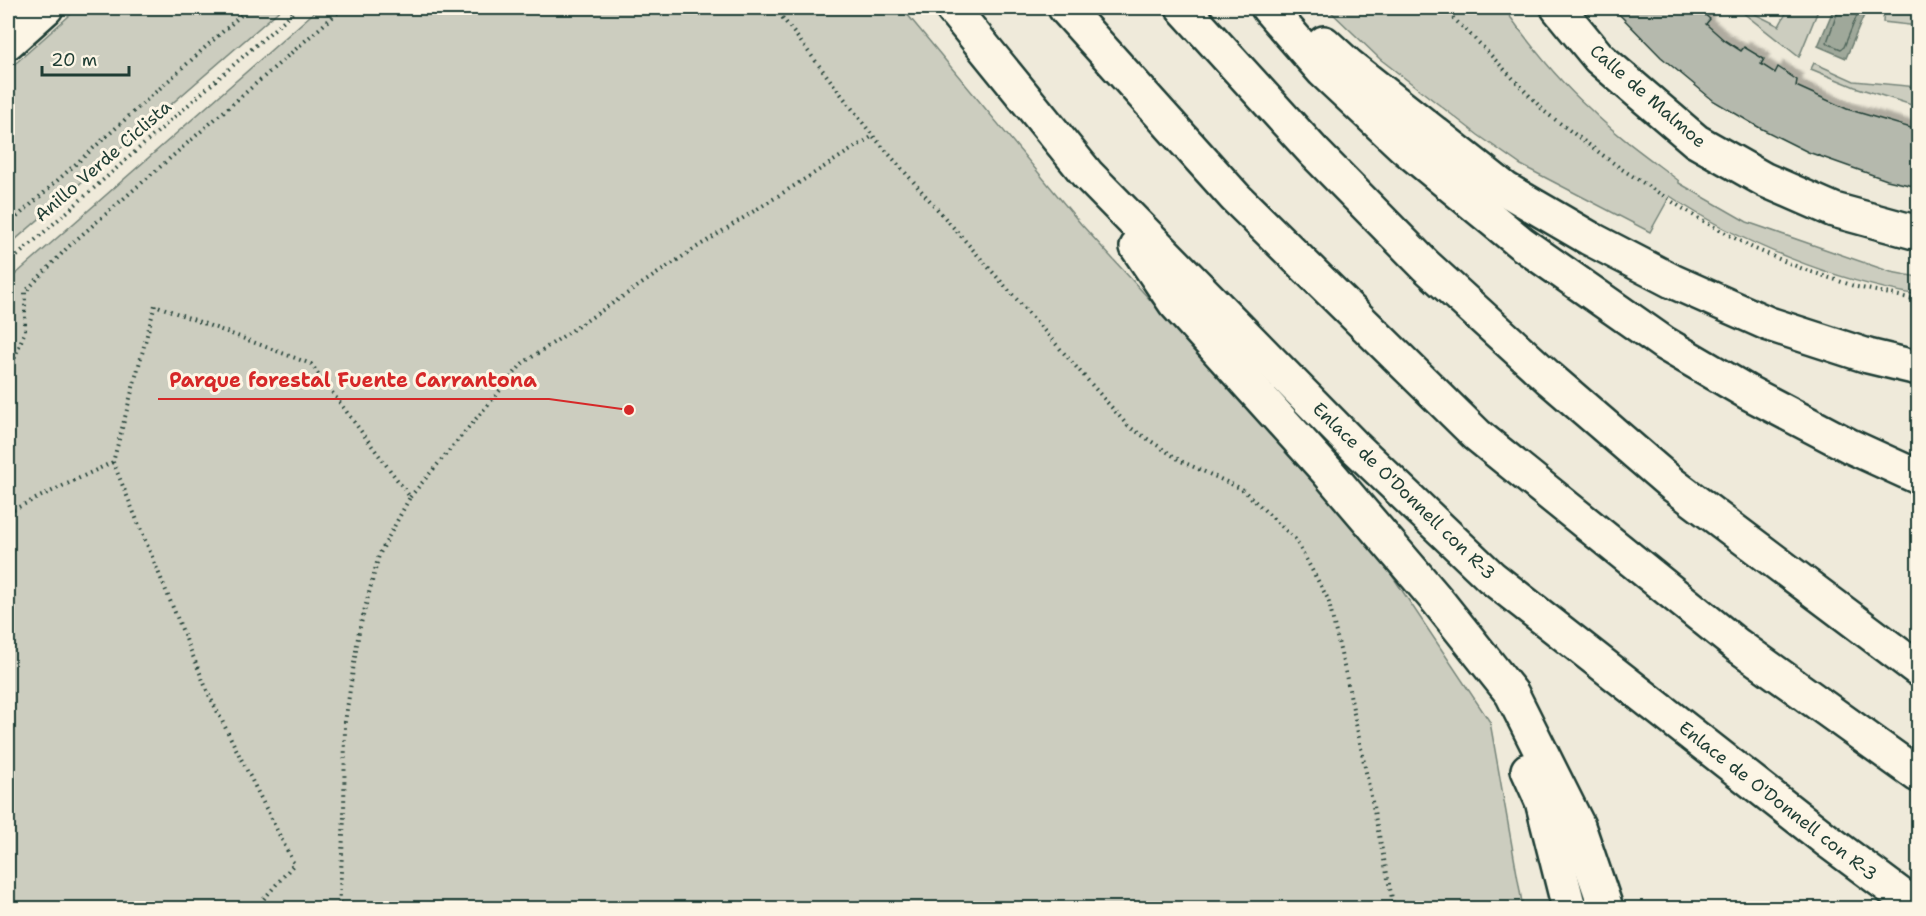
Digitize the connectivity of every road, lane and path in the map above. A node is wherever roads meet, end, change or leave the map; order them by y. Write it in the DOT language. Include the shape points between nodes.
graph roads {
  1 [pos="46,8"];
  2 [pos="249,8"];
  3 [pos="298,8"];
  4 [pos="343,8"];
  5 [pos="775,8"];
  6 [pos="952,8"];
  7 [pos="1065,8"];
  8 [pos="1183,8"];
  9 [pos="1268,8"];
  10 [pos="1284,8"];
  11 [pos="1438,8"];
  12 [pos="1558,8"];
  13 [pos="8,42"];
  14 [pos="873,136"];
  15 [pos="1087,174"];
  16 [pos="8,225"];
  17 [pos="1918,232"];
  18 [pos="8,264"];
  19 [pos="1918,300"];
  20 [pos="1918,368"];
  21 [pos="8,375"];
  22 [pos="113,462"];
  23 [pos="1918,477"];
  24 [pos="410,497"];
  25 [pos="8,512"];
  26 [pos="1437,600"];
  27 [pos="1918,669"];
  28 [pos="1918,775"];
  29 [pos="8,835"];
  30 [pos="1918,908"];
  31 [pos="11,909"];
  32 [pos="256,909"];
  33 [pos="339,909"];
  34 [pos="1394,909"];
  35 [pos="1569,909"];
  36 [pos="1606,909"];
  1 -- 13 [label="main road"];
  2 -- 16 [label="path"];
  3 -- 18 [label="path, Anillo Verde Ciclista"];
  4 -- 21 [label="path" via="69,246 25,292 25,331"];
  5 -- 14 [label="path"];
  6 -- 15 [label="main road, Enlace de O'Donnell con R-3"];
  7 -- 28 [label="main road" via="1234,197 1477,435 1737,645"];
  8 -- 27 [label="main road" via="1425,266 1549,378 1672,484"];
  9 -- 23 [label="main road" via="1323,71 1403,146 1521,243 1665,344 1739,388"];
  10 -- 20 [label="main road" via="1348,65 1505,189 1589,238 1672,281 1769,324"];
  11 -- 19 [label="path" via="1482,46 1545,112 1696,218 1753,248 1803,268 1857,287"];
  12 -- 17 [label="main road, Calle de Malmoe" via="1599,58 1696,141 1765,180 1834,210"];
  14 -- 24 [label="path" via="523,363"];
  14 -- 34 [label="path" via="1128,426 1181,460 1242,489 1295,539 1328,599"];
  15 -- 26 [label="main road" via="1175,303"];
  15 -- 30 [label="main road, Enlace de O'Donnell con R-3" via="1356,448 1491,577 1827,842"];
  22 -- 24 [label="path" via="155,305 311,364"];
  22 -- 25 [label="path"];
  22 -- 32 [label="path" via="209,695 294,864"];
  24 -- 33 [label="path" via="379,555 359,631 345,722"];
  26 -- 35 [label="main road" via="1498,707 1542,801"];
  26 -- 36 [label="main road" via="1512,694 1578,826"];
  29 -- 31 [label="path"];
}
